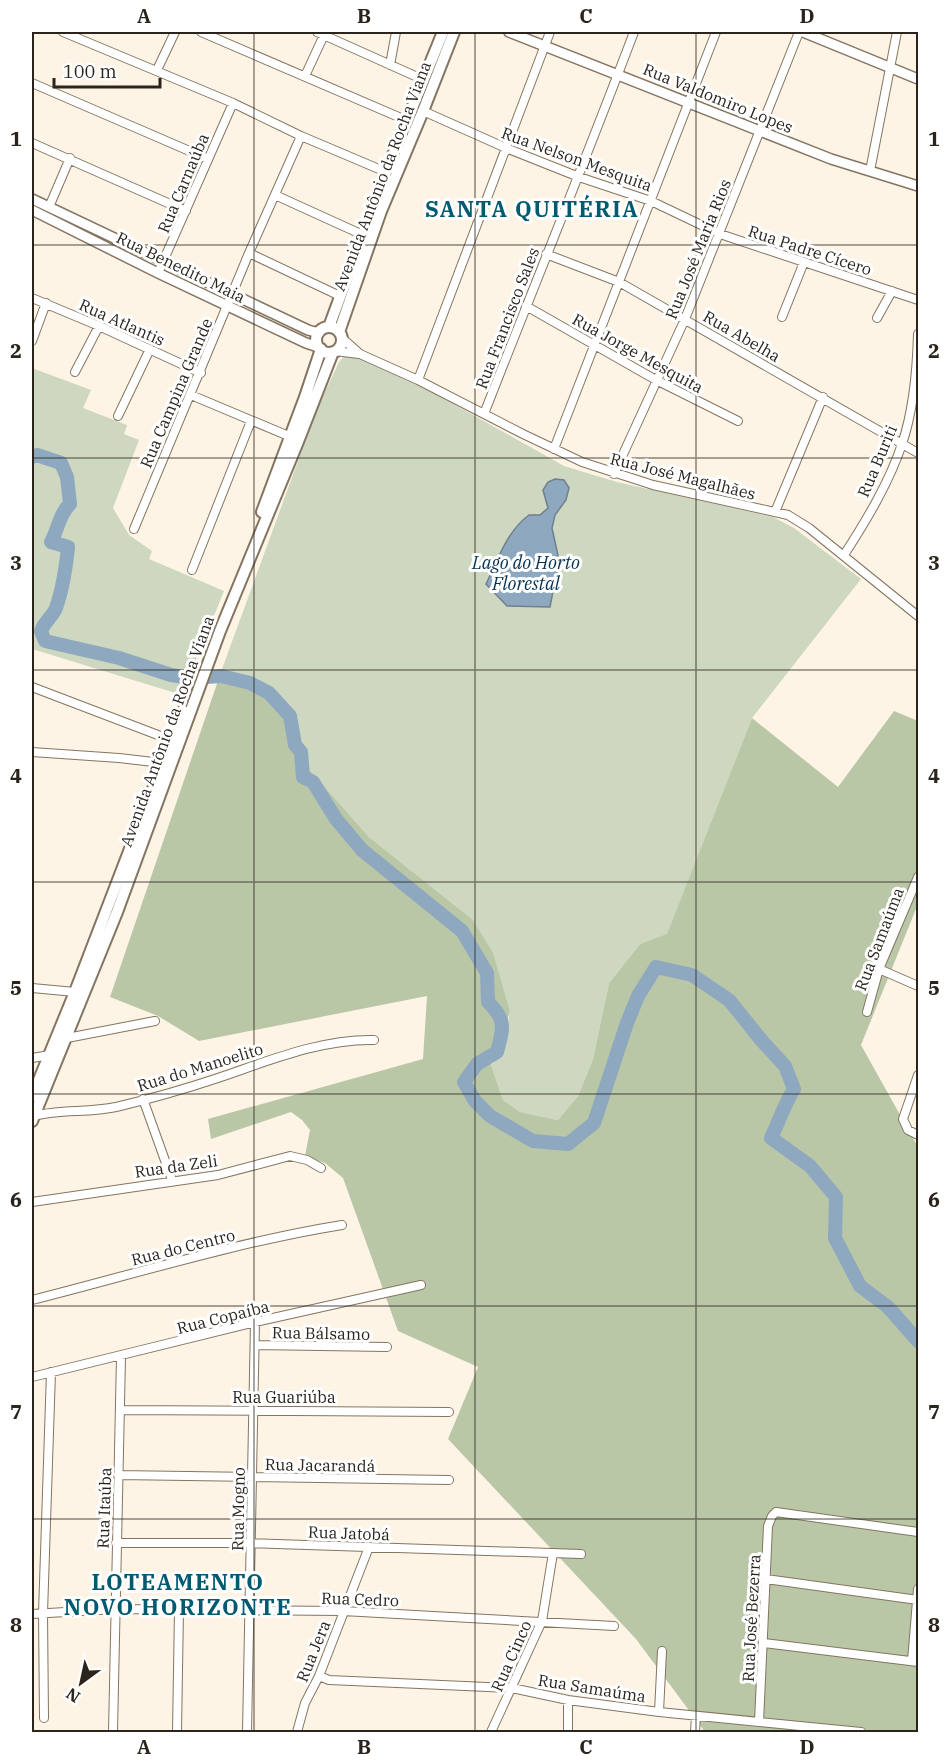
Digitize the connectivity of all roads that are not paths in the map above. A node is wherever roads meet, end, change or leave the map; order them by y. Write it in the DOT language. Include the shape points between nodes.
graph roads {
  1 [pos="63,32"];
  2 [pos="175,32"];
  3 [pos="201,32"];
  4 [pos="396,32"];
  5 [pos="443,32"];
  6 [pos="454,32"];
  7 [pos="509,32"];
  8 [pos="550,32"];
  9 [pos="634,32"];
  10 [pos="716,32"];
  11 [pos="801,32"];
  12 [pos="897,32"];
  13 [pos="326,34"];
  14 [pos="544,46"];
  15 [pos="390,65"];
  16 [pos="891,67"];
  17 [pos="157,70"];
  18 [pos="618,74"];
  19 [pos="305,76"];
  20 [pos="918,79"];
  21 [pos="424,80"];
  22 [pos="32,83"];
  23 [pos="690,102"];
  24 [pos="233,103"];
  25 [pos="423,111"];
  26 [pos="408,121"];
  27 [pos="759,131"];
  28 [pos="301,136"];
  29 [pos="32,143"];
  30 [pos="506,148"];
  31 [pos="69,158"];
  32 [pos="208,159"];
  33 [pos="870,171"];
  34 [pos="386,172"];
  35 [pos="579,177"];
  36 [pos="918,186"];
  37 [pos="274,195"];
  38 [pos="651,201"];
  39 [pos="32,204"];
  40 [pos="48,207"];
  41 [pos="186,211"];
  42 [pos="720,234"];
  43 [pos="363,236"];
  44 [pos="249,253"];
  45 [pos="546,254"];
  46 [pos="163,262"];
  47 [pos="804,262"];
  48 [pos="158,273"];
  49 [pos="619,282"];
  50 [pos="891,291"];
  51 [pos="232,295"];
  52 [pos="340,296"];
  53 [pos="32,298"];
  54 [pos="918,300"];
  55 [pos="46,303"];
  56 [pos="227,306"];
  57 [pos="526,306"];
  58 [pos="782,317"];
  59 [pos="877,318"];
  60 [pos="685,319"];
  61 [pos="99,326"];
  62 [pos="332,332"];
  63 [pos="918,334"];
  64 [pos="32,341"];
  65 [pos="594,344"];
  66 [pos="320,348"];
  67 [pos="150,349"];
  68 [pos="334,351"];
  69 [pos="360,354"];
  70 [pos="75,372"];
  71 [pos="201,373"];
  72 [pos="418,380"];
  73 [pos="656,380"];
  74 [pos="191,394"];
  75 [pos="823,397"];
  76 [pos="484,414"];
  77 [pos="118,416"];
  78 [pos="251,421"];
  79 [pos="738,421"];
  80 [pos="291,437"];
  81 [pos="902,444"];
  82 [pos="554,449"];
  83 [pos="918,453"];
  84 [pos="614,474"];
  85 [pos="775,512"];
  86 [pos="134,529"];
  87 [pos="844,555"];
  88 [pos="192,570"];
  89 [pos="918,616"];
  90 [pos="217,630"];
  91 [pos="197,684"];
  92 [pos="32,687"];
  93 [pos="171,741"];
  94 [pos="32,752"];
  95 [pos="162,763"];
  96 [pos="918,877"];
  97 [pos="879,969"];
  98 [pos="918,986"];
  99 [pos="32,988"];
  100 [pos="75,992"];
  101 [pos="867,1012"];
  102 [pos="155,1021"];
  103 [pos="67,1038"];
  104 [pos="374,1040"];
  105 [pos="50,1055"];
  106 [pos="32,1058"];
  107 [pos="918,1075"];
  108 [pos="32,1097"];
  109 [pos="143,1099"];
  110 [pos="33,1119"];
  111 [pos="918,1135"];
  112 [pos="321,1168"];
  113 [pos="172,1180"];
  114 [pos="32,1203"];
  115 [pos="342,1225"];
  116 [pos="421,1285"];
  117 [pos="32,1300"];
  118 [pos="255,1322"];
  119 [pos="255,1345"];
  120 [pos="387,1347"];
  121 [pos="121,1357"];
  122 [pos="51,1372"];
  123 [pos="32,1377"];
  124 [pos="120,1410"];
  125 [pos="253,1411"];
  126 [pos="448,1412"];
  127 [pos="118,1475"];
  128 [pos="252,1477"];
  129 [pos="449,1480"];
  130 [pos="918,1532"];
  131 [pos="116,1543"];
  132 [pos="250,1543"];
  133 [pos="369,1547"];
  134 [pos="553,1553"];
  135 [pos="581,1554"];
  136 [pos="766,1579"];
  137 [pos="918,1589"];
  138 [pos="918,1600"];
  139 [pos="115,1609"];
  140 [pos="179,1609"];
  141 [pos="250,1610"];
  142 [pos="343,1611"];
  143 [pos="32,1614"];
  144 [pos="44,1614"];
  145 [pos="542,1621"];
  146 [pos="614,1626"];
  147 [pos="764,1643"];
  148 [pos="662,1651"];
  149 [pos="915,1662"];
  150 [pos="319,1676"];
  151 [pos="512,1688"];
  152 [pos="568,1700"];
  153 [pos="659,1712"];
  154 [pos="696,1716"];
  155 [pos="44,1718"];
  156 [pos="759,1722"];
  157 [pos="113,1732"];
  158 [pos="177,1732"];
  159 [pos="247,1732"];
  160 [pos="297,1732"];
  161 [pos="491,1732"];
  162 [pos="568,1732"];
  163 [pos="695,1732"];
  164 [pos="861,1732"];
  1 -- 17 [label="street"];
  2 -- 17 [label="street"];
  3 -- 19 [label="street"];
  4 -- 15 [label="street"];
  5 -- 21 [label="main road, Avenida Antônio da Rocha Viana"];
  6 -- 25 [label="main road, Avenida Antônio da Rocha Viana"];
  7 -- 14 [label="street, Rua Valdomiro Lopes"];
  8 -- 14 [label="street"];
  9 -- 18 [label="street, Rua Francisco Sales"];
  10 -- 23 [label="street"];
  11 -- 16 [label="street"];
  11 -- 27 [label="street, Rua José Maria Rios"];
  12 -- 16 [label="street"];
  13 -- 15 [label="street"];
  13 -- 19 [label="street"];
  14 -- 18 [label="street, Rua Valdomiro Lopes"];
  14 -- 30 [label="street"];
  15 -- 21 [label="street"];
  16 -- 20 [label="street"];
  16 -- 33 [label="street"];
  17 -- 24 [label="street"];
  18 -- 23 [label="street, Rua Valdomiro Lopes"];
  18 -- 35 [label="street, Rua Francisco Sales"];
  19 -- 26 [label="street"];
  21 -- 26 [label="main road, Avenida Antônio da Rocha Viana"];
  22 -- 32 [label="street"];
  23 -- 27 [label="street, Rua Valdomiro Lopes"];
  23 -- 38 [label="street"];
  24 -- 28 [label="street"];
  24 -- 32 [label="street, Rua Carnaúba"];
  25 -- 30 [label="street, Rua Nelson Mesquita"];
  25 -- 62 [label="main road, Avenida Antônio da Rocha Viana"];
  26 -- 34 [label="main road, Avenida Antônio da Rocha Viana"];
  27 -- 33 [label="street, Rua Valdomiro Lopes"];
  27 -- 42 [label="street, Rua José Maria Rios"];
  28 -- 34 [label="street"];
  28 -- 37 [label="street, Rua Campina Grande"];
  29 -- 31 [label="street"];
  30 -- 35 [label="street, Rua Nelson Mesquita"];
  30 -- 72 [label="street"];
  31 -- 40 [label="street"];
  31 -- 41 [label="street"];
  32 -- 41 [label="street, Rua Carnaúba"];
  33 -- 36 [label="street, Rua Valdomiro Lopes"];
  34 -- 43 [label="main road, Avenida Antônio da Rocha Viana"];
  35 -- 38 [label="street, Rua Nelson Mesquita"];
  35 -- 45 [label="street, Rua Francisco Sales"];
  37 -- 43 [label="street"];
  37 -- 44 [label="street, Rua Campina Grande"];
  38 -- 42 [label="street, Rua Nelson Mesquita"];
  38 -- 49 [label="street"];
  39 -- 40 [label="street, Rua Benedito Maia"];
  39 -- 48 [label="street, Rua Benedito Maia"];
  40 -- 46 [label="street, Rua Benedito Maia"];
  41 -- 46 [label="street, Rua Carnaúba"];
  42 -- 47 [label="street, Rua Padre Cícero"];
  42 -- 60 [label="street, Rua José Maria Rios"];
  43 -- 52 [label="main road, Avenida Antônio da Rocha Viana"];
  44 -- 51 [label="street, Rua Campina Grande"];
  44 -- 52 [label="street"];
  45 -- 49 [label="street, Rua Abelha"];
  45 -- 57 [label="street, Rua Francisco Sales"];
  46 -- 48 [label="street, Rua Carnaúba"];
  46 -- 51 [label="street, Rua Benedito Maia"];
  47 -- 50 [label="street, Rua Padre Cícero"];
  47 -- 58 [label="street"];
  48 -- 56 [label="street, Rua Benedito Maia"];
  49 -- 60 [label="street, Rua Abelha"];
  49 -- 65 [label="street"];
  50 -- 54 [label="street, Rua Padre Cícero"];
  50 -- 59 [label="street"];
  51 -- 56 [label="street, Rua Campina Grande"];
  51 -- 62 [label="street, Rua Benedito Maia" via="308,330"];
  52 -- 62 [label="main road, Avenida Antônio da Rocha Viana"];
  53 -- 55 [label="street, Rua Atlantis"];
  55 -- 61 [label="street, Rua Atlantis"];
  55 -- 64 [label="street"];
  56 -- 66 [label="street, Rua Benedito Maia"];
  56 -- 71 [label="street, Rua Campina Grande"];
  57 -- 65 [label="street, Rua Jorge Mesquita"];
  57 -- 76 [label="street, Rua Francisco Sales"];
  60 -- 73 [label="street, Rua José Maria Rios"];
  60 -- 75 [label="street, Rua Abelha"];
  61 -- 67 [label="street, Rua Atlantis"];
  61 -- 70 [label="street"];
  62 -- 66 [label="main road, Avenida Antônio da Rocha Viana" via="316,342"];
  62 -- 68 [label="main road, Avenida Antônio da Rocha Viana" via="340,345"];
  62 -- 69 [label="street, Rua José Magalhães"];
  63 -- 81 [label="street, Rua Buriti" via="917,368"];
  65 -- 73 [label="street, Rua Jorge Mesquita"];
  65 -- 82 [label="street"];
  66 -- 68 [label="main road"];
  66 -- 80 [label="main road, Avenida Antônio da Rocha Viana"];
  67 -- 71 [label="street, Rua Atlantis"];
  67 -- 77 [label="street"];
  68 -- 69 [label="street, Rua José Magalhães"];
  68 -- 90 [label="main road, Avenida Antônio da Rocha Viana"];
  69 -- 72 [label="street, Rua José Magalhães"];
  71 -- 74 [label="street, Rua Campina Grande"];
  72 -- 76 [label="street, Rua José Magalhães"];
  73 -- 79 [label="street, Rua Jorge Mesquita"];
  73 -- 84 [label="street, Rua José Maria Rios"];
  74 -- 78 [label="street"];
  74 -- 86 [label="street, Rua Campina Grande"];
  75 -- 81 [label="street, Rua Abelha"];
  75 -- 85 [label="street"];
  76 -- 82 [label="street, Rua José Magalhães"];
  78 -- 80 [label="street"];
  78 -- 88 [label="street"];
  80 -- 90 [label="main road, Avenida Antônio da Rocha Viana"];
  81 -- 83 [label="street, Rua Abelha"];
  81 -- 87 [label="street, Rua Buriti" via="865,522"];
  82 -- 84 [label="street, Rua José Magalhães"];
  84 -- 85 [label="street, Rua José Magalhães"];
  85 -- 87 [label="street, Rua José Magalhães" via="797,520"];
  87 -- 89 [label="street, Rua José Magalhães"];
  90 -- 91 [label="main road, Avenida Antônio da Rocha Viana"];
  91 -- 93 [label="main road, Avenida Antônio da Rocha Viana"];
  91 -- 103 [label="main road, Avenida Antônio da Rocha Viana" via="117,912"];
  92 -- 93 [label="street"];
  93 -- 95 [label="main road, Avenida Antônio da Rocha Viana"];
  94 -- 95 [label="street"];
  95 -- 100 [label="main road, Avenida Antônio da Rocha Viana"];
  96 -- 97 [label="street, Rua Samaúma"];
  97 -- 98 [label="street"];
  97 -- 101 [label="street, Rua Samaúma"];
  99 -- 100 [label="street"];
  100 -- 105 [label="main road, Avenida Antônio da Rocha Viana"];
  102 -- 103 [label="street"];
  103 -- 110 [label="main road, Avenida Antônio da Rocha Viana"];
  104 -- 109 [label="street, Rua do Manoelito" via="321,1046"];
  105 -- 106 [label="street"];
  105 -- 108 [label="main road, Avenida Antônio da Rocha Viana"];
  107 -- 111 [label="street" via="904,1113 908,1130"];
  109 -- 110 [label="street, Rua do Manoelito"];
  109 -- 113 [label="street"];
  112 -- 113 [label="street, Rua da Zeli" via="290,1156 218,1174"];
  113 -- 114 [label="street, Rua da Zeli"];
  115 -- 117 [label="street, Rua do Centro" via="219,1251"];
  116 -- 118 [label="street, Rua Copaíba"];
  118 -- 119 [label="street, Rua Mogno"];
  118 -- 121 [label="street, Rua Copaíba"];
  119 -- 120 [label="street, Rua Bálsamo"];
  119 -- 125 [label="street, Rua Mogno"];
  121 -- 122 [label="street, Rua Copaíba"];
  121 -- 124 [label="street, Rua Itaúba"];
  122 -- 123 [label="street, Rua Copaíba"];
  122 -- 144 [label="street"];
  124 -- 125 [label="street, Rua Guariúba"];
  124 -- 127 [label="street, Rua Itaúba"];
  125 -- 126 [label="street, Rua Guariúba"];
  125 -- 128 [label="street, Rua Mogno"];
  127 -- 128 [label="street, Rua Jacarandá"];
  127 -- 131 [label="street, Rua Itaúba"];
  128 -- 129 [label="street, Rua Jacarandá"];
  128 -- 132 [label="street, Rua Mogno"];
  130 -- 136 [label="street, Rua José Bezerra" via="776,1512 768,1526"];
  131 -- 132 [label="street, Rua Jatobá"];
  131 -- 139 [label="street, Rua Itaúba"];
  132 -- 133 [label="street, Rua Jatobá"];
  132 -- 141 [label="street, Rua Mogno"];
  133 -- 134 [label="street, Rua Jatobá"];
  133 -- 142 [label="street, Rua Jera"];
  134 -- 135 [label="street, Rua Jatobá"];
  134 -- 145 [label="street, Rua Cinco"];
  136 -- 138 [label="street"];
  136 -- 147 [label="street, Rua José Bezerra"];
  137 -- 138 [label="street"];
  138 -- 149 [label="street"];
  139 -- 140 [label="street, Rua Cedro"];
  139 -- 144 [label="street, Rua Cedro"];
  139 -- 157 [label="street, Rua Itaúba"];
  140 -- 141 [label="street, Rua Cedro"];
  140 -- 158 [label="street"];
  141 -- 142 [label="street, Rua Cedro"];
  141 -- 159 [label="street, Rua Mogno"];
  142 -- 145 [label="street, Rua Cedro"];
  142 -- 150 [label="street, Rua Jera"];
  143 -- 144 [label="street, Rua Cedro"];
  144 -- 155 [label="street"];
  145 -- 146 [label="street, Rua Cedro"];
  145 -- 151 [label="street, Rua Cinco"];
  147 -- 149 [label="street"];
  147 -- 156 [label="street, Rua José Bezerra"];
  148 -- 153 [label="street"];
  150 -- 151 [label="street, Rua Samaúma" via="329,1680"];
  150 -- 160 [label="street, Rua Jera" via="305,1703"];
  151 -- 152 [label="street, Rua Samaúma"];
  151 -- 161 [label="street, Rua Cinco"];
  152 -- 153 [label="street, Rua Samaúma"];
  152 -- 162 [label="street"];
  153 -- 154 [label="street, Rua Samaúma"];
  154 -- 156 [label="street, Rua Samaúma"];
  154 -- 163 [label="street"];
  156 -- 164 [label="street, Rua Samaúma"];
}
